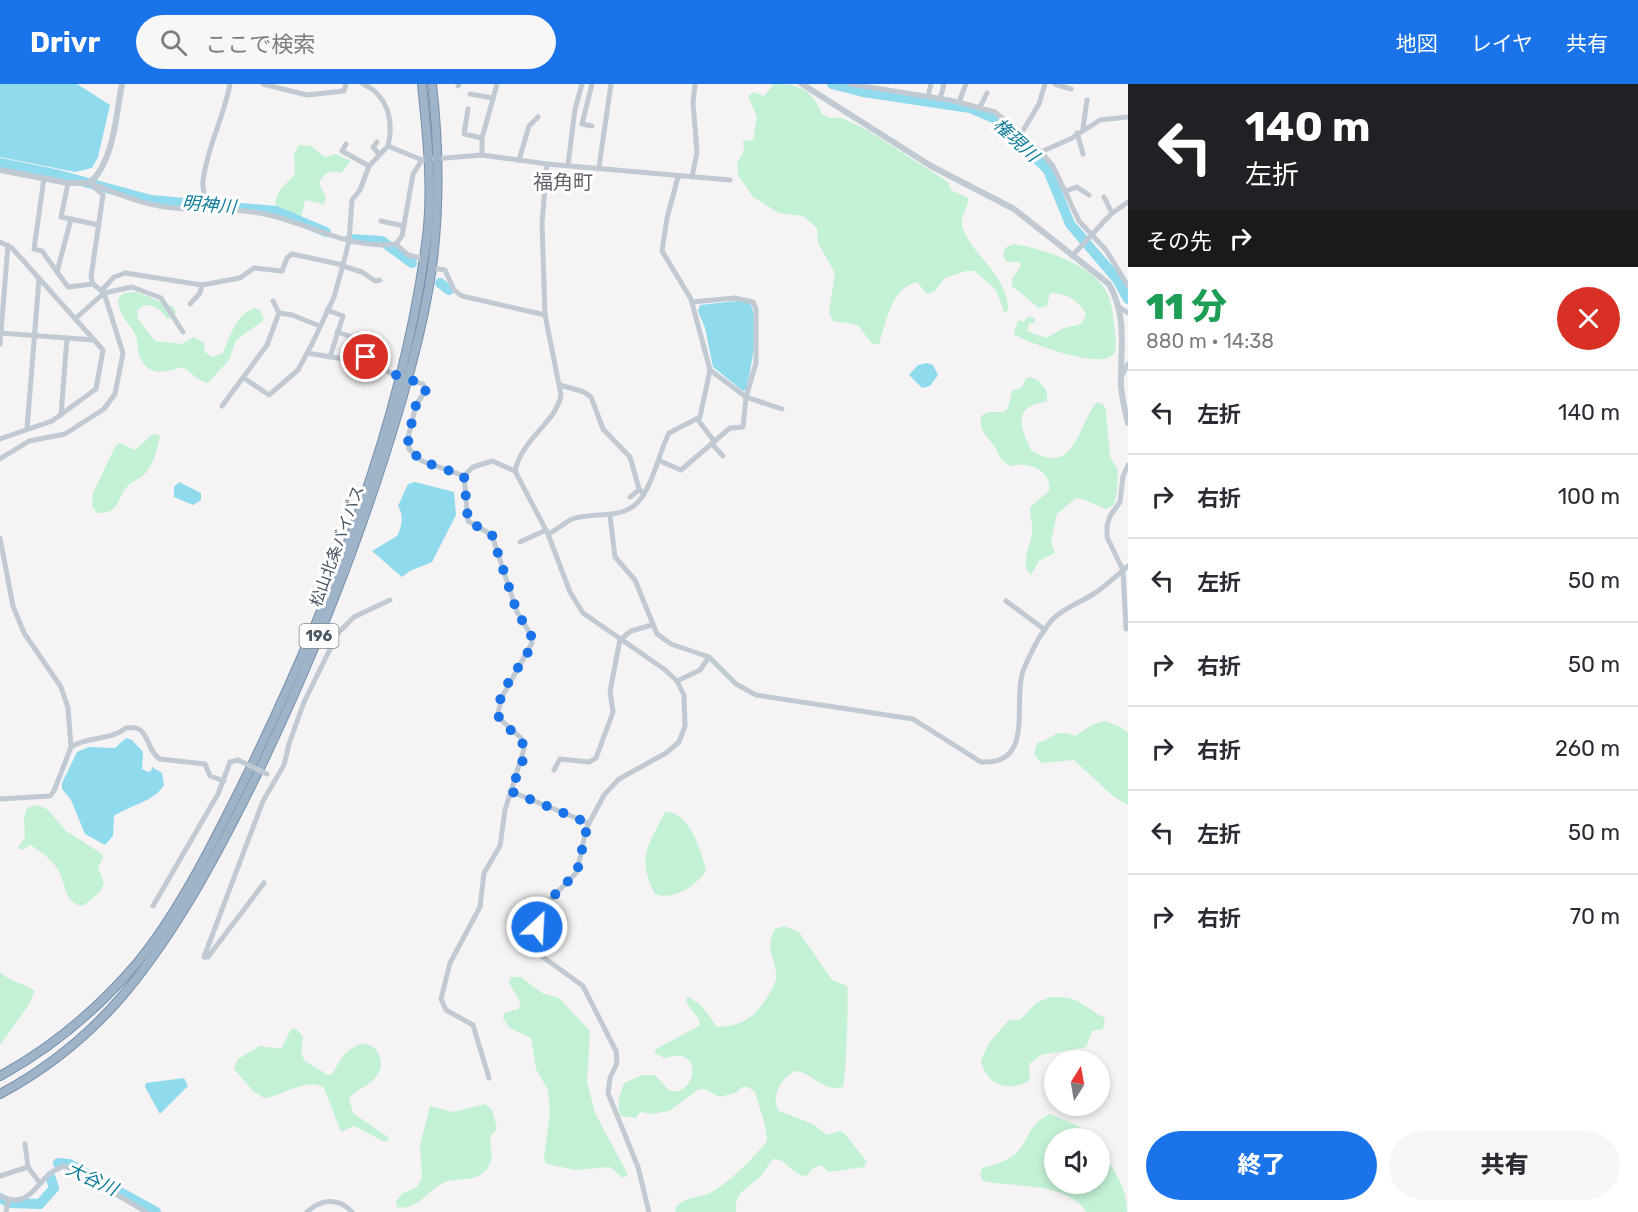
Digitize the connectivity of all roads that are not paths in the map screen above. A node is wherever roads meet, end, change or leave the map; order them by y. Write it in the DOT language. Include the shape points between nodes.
graph roads {
  1 [pos="122,84"];
  2 [pos="230,84"];
  3 [pos="263,84"];
  4 [pos="303,84"];
  5 [pos="325,84"];
  6 [pos="346,84"];
  7 [pos="363,84"];
  8 [pos="422,84"];
  9 [pos="432,84"];
  10 [pos="497,84"];
  11 [pos="582,84"];
  12 [pos="592,84"];
  13 [pos="611,84"];
  14 [pos="695,84"];
  15 [pos="802,84"];
  16 [pos="850,84"];
  17 [pos="900,84"];
  18 [pos="931,84"];
  19 [pos="944,84"];
  20 [pos="966,84"];
  21 [pos="1045,84"];
  22 [pos="1055,84"];
  23 [pos="862,85"];
  24 [pos="282,86"];
  25 [pos="1071,89"];
  26 [pos="898,91"];
  27 [pos="325,93"];
  28 [pos="987,93"];
  29 [pos="302,94"];
  30 [pos="470,94"];
  31 [pos="928,96"];
  32 [pos="493,98"];
  33 [pos="940,99"];
  34 [pos="1087,100"];
  35 [pos="958,102"];
  36 [pos="980,107"];
  37 [pos="468,109"];
  38 [pos="538,117"];
  39 [pos="1128,117"];
  40 [pos="592,126"];
  41 [pos="1083,129"];
  42 [pos="1077,133"];
  43 [pos="1021,134"];
  44 [pos="482,138"];
  45 [pos="376,142"];
  46 [pos="346,144"];
  47 [pos="388,146"];
  48 [pos="1041,152"];
  49 [pos="379,154"];
  50 [pos="1083,154"];
  51 [pos="482,155"];
  52 [pos="438,158"];
  53 [pos="425,159"];
  54 [pos="519,160"];
  55 [pos="547,164"];
  56 [pos="568,165"];
  57 [pos="369,166"];
  58 [pos="599,167"];
  59 [pos="0,170"];
  60 [pos="678,177"];
  61 [pos="692,177"];
  62 [pos="44,178"];
  63 [pos="730,180"];
  64 [pos="68,183"];
  65 [pos="90,183"];
  66 [pos="1066,191"];
  67 [pos="1089,193"];
  68 [pos="1104,197"];
  69 [pos="1128,202"];
  70 [pos="207,209"];
  71 [pos="1112,213"];
  72 [pos="71,219"];
  73 [pos="381,221"];
  74 [pos="99,225"];
  75 [pos="404,226"];
  76 [pos="1090,236"];
  77 [pos="0,242"];
  78 [pos="349,242"];
  79 [pos="393,244"];
  80 [pos="8,245"];
  81 [pos="1072,256"];
  82 [pos="424,259"];
  83 [pos="343,265"];
  84 [pos="432,268"];
  85 [pos="57,272"];
  86 [pos="39,279"];
  87 [pos="380,280"];
  88 [pos="93,284"];
  89 [pos="202,285"];
  90 [pos="1128,286"];
  91 [pos="103,291"];
  92 [pos="273,301"];
  93 [pos="692,303"];
  94 [pos="190,304"];
  95 [pos="1118,306"];
  96 [pos="327,310"];
  97 [pos="279,313"];
  98 [pos="1128,313"];
  99 [pos="545,315"];
  100 [pos="75,319"];
  101 [pos="320,326"];
  102 [pos="183,332"];
  103 [pos="337,332"];
  104 [pos="0,333"];
  105 [pos="358,334"];
  106 [pos="33,336"];
  107 [pos="67,338"];
  108 [pos="94,340"];
  109 [pos="0,344"];
  110 [pos="308,353"];
  111 [pos="330,357"];
  112 [pos="1128,364"];
  113 [pos="710,370"];
  114 [pos="399,375"];
  115 [pos="1122,375"];
  116 [pos="408,377"];
  117 [pos="244,378"];
  118 [pos="560,385"];
  119 [pos="746,397"];
  120 [pos="222,406"];
  121 [pos="782,409"];
  122 [pos="61,415"];
  123 [pos="698,420"];
  124 [pos="1128,423"];
  125 [pos="27,429"];
  126 [pos="0,440"];
  127 [pos="713,442"];
  128 [pos="723,456"];
  129 [pos="0,459"];
  130 [pos="660,461"];
  131 [pos="1128,465"];
  132 [pos="515,471"];
  133 [pos="464,476"];
  134 [pos="642,492"];
  135 [pos="630,497"];
  136 [pos="610,516"];
  137 [pos="547,532"];
  138 [pos="0,538"];
  139 [pos="520,542"];
  140 [pos="1125,568"];
  141 [pos="390,600"];
  142 [pos="1005,601"];
  143 [pos="652,625"];
  144 [pos="1126,628"];
  145 [pos="1045,630"];
  146 [pos="620,640"];
  147 [pos="709,657"];
  148 [pos="677,681"];
  149 [pos="290,695"];
  150 [pos="304,702"];
  151 [pos="71,747"];
  152 [pos="554,770"];
  153 [pos="277,779"];
  154 [pos="224,782"];
  155 [pos="510,791"];
  156 [pos="0,799"];
  157 [pos="588,823"];
  158 [pos="264,883"];
  159 [pos="153,906"];
  160 [pos="0,1076"];
  161 [pos="489,1078"];
  162 [pos="0,1094"];
  163 [pos="25,1144"];
  164 [pos="28,1167"];
  165 [pos="0,1176"];
  166 [pos="40,1184"];
  167 [pos="0,1187"];
  168 [pos="0,1196"];
  169 [pos="8,1200"];
  170 [pos="6,1212"];
  171 [pos="146,1212"];
  172 [pos="307,1212"];
  173 [pos="352,1212"];
  174 [pos="649,1212"];
  1 -- 65 [label="street" via="105,160 99,175"];
  2 -- 70 [label="street" via="203,183"];
  3 -- 24 [label="street"];
  4 -- 29 [label="street"];
  5 -- 27 [label="street"];
  6 -- 27 [label="street" via="344,91"];
  7 -- 47 [label="street" via="387,108 391,127"];
  8 -- 53 [label="highway, 松山北条バイパス / 196"];
  9 -- 52 [label="highway, 松山北条バイパス / 196"];
  10 -- 32 [label="street"];
  11 -- 56 [label="street"];
  12 -- 40 [label="street" via="582,124"];
  13 -- 58 [label="street"];
  14 -- 61 [label="street" via="697,152"];
  15 -- 81 [label="street" via="931,166 1014,209"];
  16 -- 23 [label="street"];
  17 -- 26 [label="street"];
  18 -- 31 [label="street"];
  19 -- 33 [label="street"];
  20 -- 35 [label="street"];
  21 -- 43 [label="street" via="1039,105"];
  22 -- 25 [label="street"];
  23 -- 26 [label="street"];
  24 -- 29 [label="street"];
  26 -- 31 [label="street"];
  27 -- 29 [label="street"];
  28 -- 36 [label="street"];
  30 -- 32 [label="street"];
  31 -- 33 [label="street"];
  32 -- 44 [label="street"];
  33 -- 35 [label="street"];
  34 -- 41 [label="street"];
  35 -- 36 [label="street"];
  36 -- 43 [label="street" via="995,112"];
  37 -- 44 [label="street" via="464,134"];
  38 -- 54 [label="street" via="529,126"];
  39 -- 41 [label="street" via="1100,120"];
  41 -- 42 [label="street"];
  42 -- 48 [label="street"];
  42 -- 50 [label="street"];
  43 -- 48 [label="street"];
  44 -- 51 [label="street"];
  45 -- 49 [label="street" via="373,147"];
  46 -- 57 [label="street" via="342,151"];
  47 -- 49 [label="street"];
  47 -- 53 [label="street"];
  48 -- 66 [label="street"];
  49 -- 57 [label="street"];
  51 -- 52 [label="street"];
  51 -- 54 [label="street"];
  52 -- 53 [label="street"];
  52 -- 84 [label="highway, 松山北条バイパス / 196"];
  53 -- 75 [label="street" via="413,174"];
  53 -- 82 [label="highway, 松山北条バイパス / 196" via="429,202"];
  54 -- 55 [label="street"];
  55 -- 56 [label="street"];
  55 -- 99 [label="street" via="542,223"];
  56 -- 58 [label="street"];
  57 -- 78 [label="street" via="350,205"];
  58 -- 60 [label="street"];
  59 -- 62 [label="street"];
  60 -- 61 [label="street"];
  60 -- 93 [label="street" via="663,251"];
  61 -- 63 [label="street"];
  62 -- 64 [label="street"];
  62 -- 85 [label="street" via="34,249 42,251"];
  64 -- 65 [label="street"];
  64 -- 72 [label="street" via="61,217"];
  65 -- 70 [label="street" via="151,205"];
  65 -- 74 [label="street" via="103,195"];
  66 -- 67 [label="street" via="1077,187"];
  66 -- 76 [label="street"];
  68 -- 71 [label="street"];
  69 -- 71 [label="street"];
  70 -- 78 [label="street" via="273,215"];
  71 -- 76 [label="street"];
  72 -- 74 [label="street"];
  72 -- 85 [label="street"];
  73 -- 75 [label="street"];
  74 -- 88 [label="street" via="91,268"];
  75 -- 79 [label="street" via="402,236"];
  76 -- 81 [label="street"];
  76 -- 90 [label="street" via="1106,250"];
  77 -- 80 [label="street"];
  78 -- 79 [label="street"];
  78 -- 83 [label="street"];
  79 -- 82 [label="street" via="408,255"];
  80 -- 86 [label="street"];
  80 -- 104 [label="street"];
  81 -- 95 [label="street" via="1109,284"];
  82 -- 114 [label="highway, 松山北条バイパス / 196"];
  83 -- 87 [label="street"];
  83 -- 89 [label="street" via="292,255 282,271 254,268 240,278"];
  83 -- 96 [label="street"];
  84 -- 99 [label="street" via="445,270 454,290 462,296"];
  84 -- 116 [label="highway, 松山北条バイパス / 196"];
  85 -- 88 [label="street" via="68,287"];
  86 -- 100 [label="street"];
  86 -- 106 [label="street"];
  88 -- 91 [label="street"];
  89 -- 91 [label="street" via="125,273 114,277"];
  89 -- 94 [label="street"];
  91 -- 100 [label="street"];
  91 -- 102 [label="street" via="127,287 162,298"];
  91 -- 129 [label="street" via="123,353 112,398 104,409 65,434 29,441"];
  92 -- 97 [label="street"];
  93 -- 113 [label="street"];
  93 -- 119 [label="street" via="735,297 756,305 756,363"];
  95 -- 98 [label="street"];
  95 -- 115 [label="street" via="1124,338"];
  96 -- 101 [label="street"];
  96 -- 103 [label="street" via="343,316"];
  97 -- 101 [label="street"];
  97 -- 117 [label="street" via="267,345"];
  99 -- 118 [label="street"];
  100 -- 108 [label="street"];
  101 -- 110 [label="street"];
  103 -- 105 [label="street" via="352,337"];
  103 -- 111 [label="street"];
  104 -- 106 [label="street"];
  104 -- 109 [label="street"];
  106 -- 107 [label="street"];
  106 -- 125 [label="street"];
  107 -- 108 [label="street"];
  107 -- 122 [label="street"];
  108 -- 122 [label="street" via="103,350 96,389"];
  110 -- 111 [label="street"];
  110 -- 117 [label="street" via="298,370 269,395"];
  111 -- 114 [label="street" via="370,357 390,373"];
  112 -- 115 [label="street"];
  113 -- 119 [label="street"];
  113 -- 123 [label="street"];
  114 -- 116 [label="street"];
  114 -- 149 [label="highway, 松山北条バイパス / 196" via="345,551"];
  115 -- 124 [label="street"];
  116 -- 133 [label="street" via="419,381 426,390 416,405 409,449 422,461"];
  116 -- 149 [label="highway, 松山北条バイパス / 196" via="351,554"];
  117 -- 120 [label="street"];
  118 -- 132 [label="street" via="560,404 524,447"];
  118 -- 134 [label="street" via="591,397 603,429 630,457"];
  119 -- 121 [label="street"];
  119 -- 127 [label="street" via="743,427 730,428"];
  122 -- 125 [label="street"];
  123 -- 127 [label="street"];
  123 -- 130 [label="street" via="669,433"];
  125 -- 126 [label="street"];
  127 -- 128 [label="street"];
  127 -- 130 [label="street" via="681,470"];
  130 -- 134 [label="street"];
  131 -- 140 [label="street" via="1120,502 1107,526 1107,537"];
  132 -- 133 [label="street" via="492,461 473,467"];
  132 -- 137 [label="street"];
  133 -- 155 [label="street" via="468,521 492,535 517,612 531,635 532,644 502,697 498,712 500,719 521,738 524,749"];
  134 -- 135 [label="street"];
  134 -- 136 [label="street" via="629,509"];
  136 -- 137 [label="street" via="571,520"];
  136 -- 143 [label="street" via="615,557 635,580"];
  137 -- 139 [label="street"];
  137 -- 146 [label="street" via="577,604 591,620"];
  138 -- 151 [label="street" via="13,606 24,633 66,700"];
  140 -- 144 [label="street"];
  140 -- 145 [label="street" via="1094,594 1058,614"];
  141 -- 150 [label="street" via="346,622"];
  142 -- 145 [label="street"];
  143 -- 146 [label="street" via="631,631"];
  143 -- 147 [label="street" via="666,642"];
  145 -- 147 [label="street" via="1022,674 1017,741 1007,755 989,762 967,755 913,719 756,695 736,684"];
  146 -- 148 [label="street"];
  146 -- 152 [label="street" via="610,691 613,712 596,758 589,762 560,759"];
  147 -- 148 [label="street" via="700,670"];
  148 -- 157 [label="street" via="686,713 686,726 679,742 619,778"];
  149 -- 150 [label="street"];
  149 -- 160 [label="highway, 松山北条バイパス / 196" via="210,846 139,960 85,1017 52,1044"];
  149 -- 162 [label="highway, 松山北条バイパス / 196" via="217,850 147,964 101,1018 62,1054"];
  150 -- 153 [label="street"];
  151 -- 154 [label="street" via="118,734 126,728 137,728 146,735 154,756 205,764 210,776"];
  151 -- 156 [label="street" via="50,796"];
  153 -- 154 [label="street, bridge" via="238,760 230,762"];
  153 -- 158 [label="street" via="263,801 204,957 208,957"];
  154 -- 159 [label="street"];
  155 -- 157 [label="street"];
  155 -- 161 [label="street" via="500,846 484,873 480,907 450,963 441,999 446,1010 473,1025"];
  157 -- 174 [label="street" via="577,872 543,907 537,940 543,957 588,993 616,1051 617,1063 608,1093 638,1167"];
  163 -- 164 [label="street"];
  164 -- 165 [label="street"];
  164 -- 166 [label="street"];
  166 -- 169 [label="street" via="26,1199"];
  166 -- 171 [label="street" via="52,1171 69,1167"];
  167 -- 168 [label="street"];
  168 -- 169 [label="street"];
  169 -- 170 [label="street"];
  172 -- 173 [label="street" via="328,1201 341,1203"];
}
